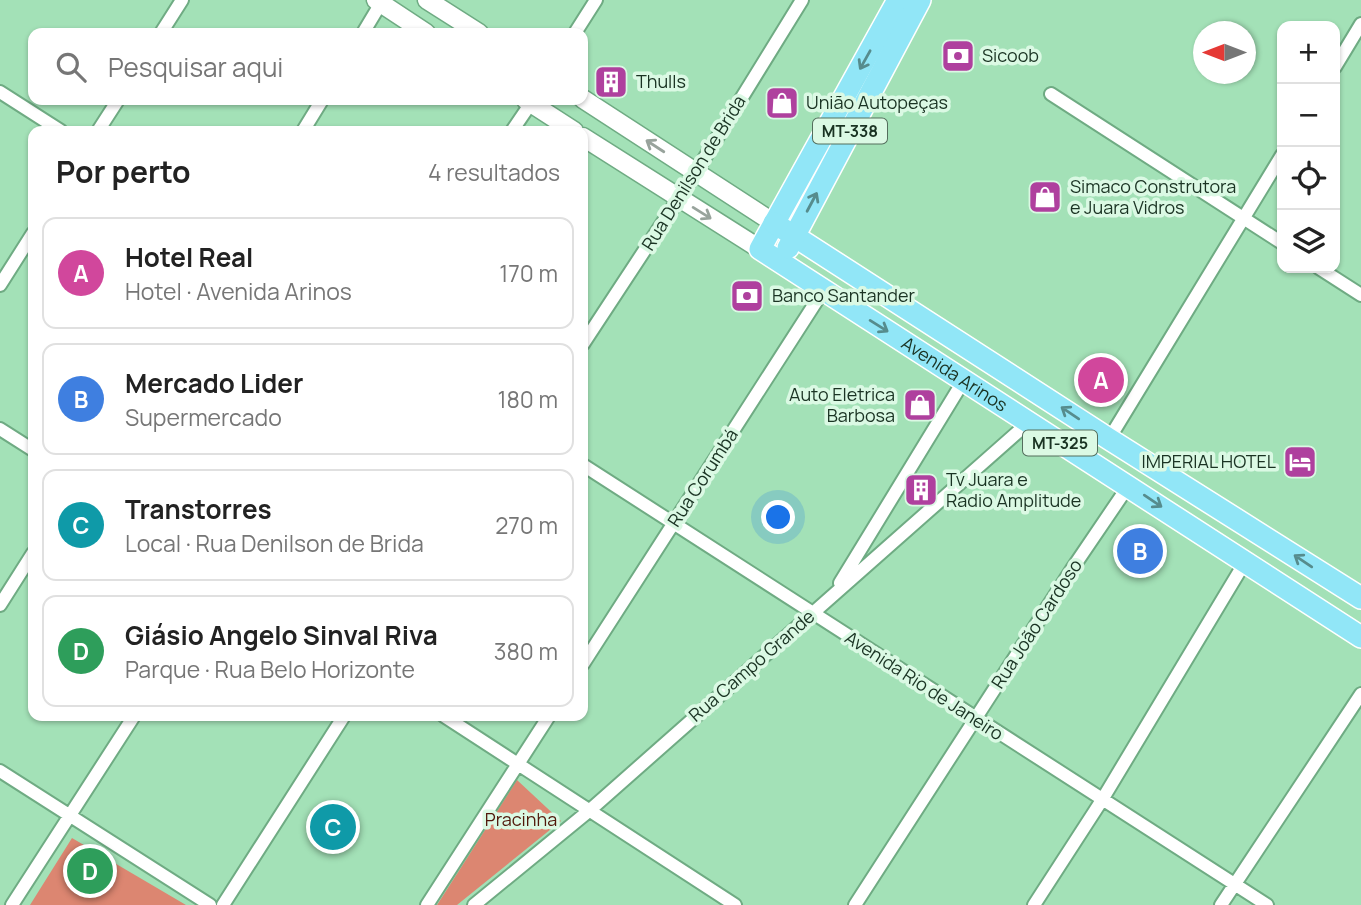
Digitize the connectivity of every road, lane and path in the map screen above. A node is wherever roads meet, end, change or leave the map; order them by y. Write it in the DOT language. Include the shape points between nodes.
graph roads {
  1 [pos="182,0"];
  2 [pos="427,0"];
  3 [pos="596,0"];
  4 [pos="802,0"];
  5 [pos="898,0"];
  6 [pos="919,0"];
  7 [pos="378,2"];
  8 [pos="1361,24"];
  9 [pos="164,28"];
  10 [pos="365,28"];
  11 [pos="418,28"];
  12 [pos="471,28"];
  13 [pos="578,28"];
  14 [pos="1340,60"];
  15 [pos="0,92"];
  16 [pos="1051,94"];
  17 [pos="588,102"];
  18 [pos="115,105"];
  19 [pos="319,105"];
  20 [pos="526,105"];
  21 [pos="534,105"];
  22 [pos="830,121"];
  23 [pos="53,126"];
  24 [pos="101,126"];
  25 [pos="306,126"];
  26 [pos="515,126"];
  27 [pos="567,126"];
  28 [pos="849,133"];
  29 [pos="588,139"];
  30 [pos="1277,163"];
  31 [pos="696,172"];
  32 [pos="679,198"];
  33 [pos="1244,219"];
  34 [pos="774,223"];
  35 [pos="795,236"];
  36 [pos="1277,240"];
  37 [pos="28,241"];
  38 [pos="760,249"];
  39 [pos="781,263"];
  40 [pos="1328,273"];
  41 [pos="0,285"];
  42 [pos="823,291"];
  43 [pos="1361,295"];
  44 [pos="588,336"];
  45 [pos="964,380"];
  46 [pos="1028,424"];
  47 [pos="0,429"];
  48 [pos="1108,439"];
  49 [pos="28,447"];
  50 [pos="588,468"];
  51 [pos="1129,485"];
  52 [pos="675,522"];
  53 [pos="28,562"];
  54 [pos="1245,562"];
  55 [pos="834,594"];
  56 [pos="1361,597"];
  57 [pos="0,605"];
  58 [pos="812,614"];
  59 [pos="1361,637"];
  60 [pos="588,656"];
  61 [pos="1361,694"];
  62 [pos="976,719"];
  63 [pos="131,721"];
  64 [pos="341,721"];
  65 [pos="452,721"];
  66 [pos="546,721"];
  67 [pos="518,764"];
  68 [pos="0,771"];
  69 [pos="1102,800"];
  70 [pos="590,810"];
  71 [pos="69,815"];
  72 [pos="1234,885"];
  73 [pos="12,905"];
  74 [pos="210,905"];
  75 [pos="223,905"];
  76 [pos="427,905"];
  77 [pos="474,905"];
  78 [pos="735,905"];
  79 [pos="855,905"];
  80 [pos="1034,905"];
  81 [pos="1221,905"];
  82 [pos="1267,905"];
  1 -- 9 [label="street"];
  2 -- 12 [label="main road"];
  3 -- 13 [label="street"];
  4 -- 31 [label="street, Rua Denilson de Brida"];
  5 -- 22 [label="main road, MT-338, one-way"];
  6 -- 28 [label="main road, MT-338"];
  7 -- 10 [label="street"];
  7 -- 11 [label="main road"];
  8 -- 14 [label="street"];
  15 -- 23 [label="street"];
  16 -- 33 [label="street"];
  31 -- 17 [label="main road, Avenida Arinos / MT-325, one-way"];
  18 -- 24 [label="street"];
  19 -- 25 [label="street"];
  20 -- 26 [label="street"];
  21 -- 27 [label="main road"];
  22 -- 28 [label="main road"];
  22 -- 34 [label="main road, MT-338"];
  35 -- 28 [label="main road, MT-338, one-way"];
  29 -- 32 [label="main road, Avenida Arinos / MT-325"];
  30 -- 33 [label="street"];
  31 -- 32 [label="street, Rua Denilson de Brida"];
  31 -- 34 [label="main road, Avenida Arinos / MT-325"];
  32 -- 38 [label="main road, Avenida Arinos / MT-325, one-way"];
  32 -- 44 [label="street, Rua Denilson de Brida"];
  33 -- 36 [label="street"];
  33 -- 48 [label="street"];
  34 -- 35 [label="main road, Avenida Arinos / MT-325"];
  34 -- 38 [label="main road, MT-338"];
  35 -- 39 [label="main road, MT-338"];
  48 -- 35 [label="main road, Avenida Arinos / MT-325, one-way"];
  37 -- 41 [label="street"];
  38 -- 39 [label="main road, Avenida Arinos / MT-325"];
  39 -- 42 [label="main road, Avenida Arinos / MT-325"];
  40 -- 43 [label="street"];
  42 -- 45 [label="main road, Avenida Arinos / MT-325, one-way"];
  42 -- 52 [label="street, Rua Corumbá"];
  45 -- 46 [label="main road, Avenida Arinos / MT-325"];
  45 -- 55 [label="street"];
  46 -- 51 [label="main road, Avenida Arinos / MT-325"];
  46 -- 55 [label="street, Rua Campo Grande"];
  47 -- 49 [label="street"];
  56 -- 48 [label="main road, Avenida Arinos / MT-325, one-way"];
  50 -- 52 [label="street, Avenida Rio de Janeiro"];
  51 -- 54 [label="main road, Avenida Arinos / MT-325, one-way"];
  51 -- 62 [label="street, Rua João Cardoso"];
  52 -- 58 [label="street, Avenida Rio de Janeiro"];
  52 -- 60 [label="street, Rua Corumbá"];
  53 -- 57 [label="street"];
  54 -- 59 [label="main road, Avenida Arinos / MT-325"];
  54 -- 69 [label="street"];
  55 -- 58 [label="street, Rua Campo Grande"];
  58 -- 62 [label="street, Avenida Rio de Janeiro"];
  58 -- 70 [label="street, Rua Campo Grande"];
  61 -- 72 [label="street"];
  62 -- 69 [label="street, Avenida Rio de Janeiro"];
  62 -- 79 [label="street, Rua João Cardoso"];
  63 -- 71 [label="street"];
  64 -- 75 [label="street"];
  65 -- 67 [label="street"];
  66 -- 67 [label="street"];
  67 -- 70 [label="street"];
  67 -- 76 [label="street"];
  68 -- 71 [label="street"];
  69 -- 72 [label="street, Avenida Rio de Janeiro"];
  69 -- 80 [label="street"];
  70 -- 77 [label="street, Rua Campo Grande"];
  70 -- 78 [label="street"];
  71 -- 73 [label="street"];
  71 -- 74 [label="street"];
  72 -- 81 [label="street"];
  72 -- 82 [label="street, Avenida Rio de Janeiro"];
}
